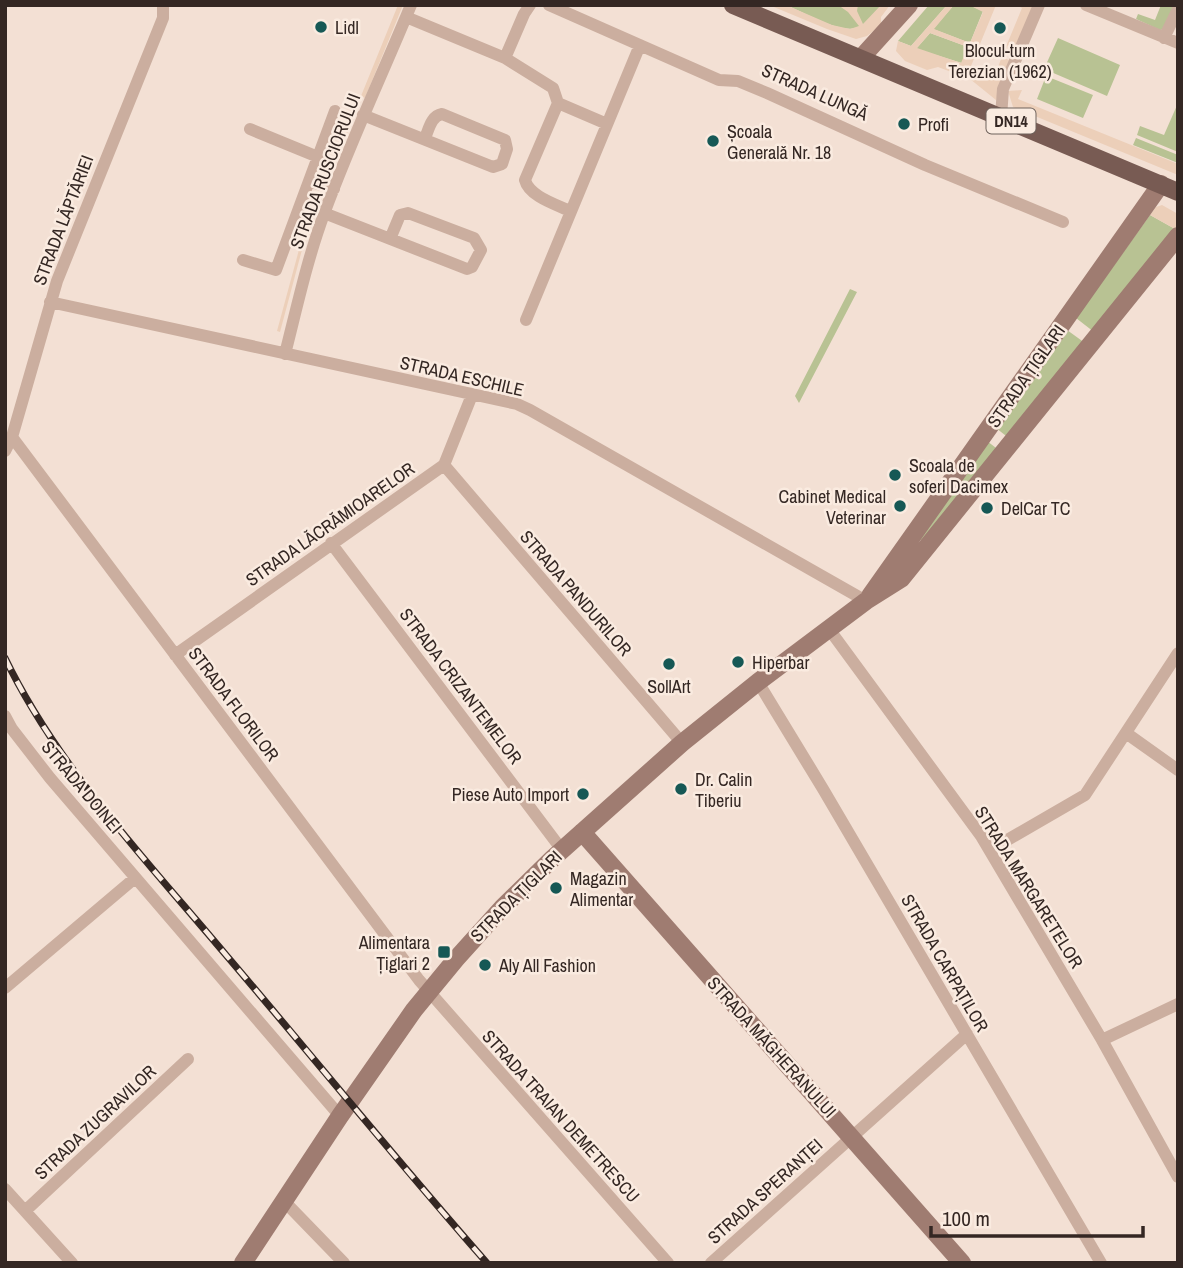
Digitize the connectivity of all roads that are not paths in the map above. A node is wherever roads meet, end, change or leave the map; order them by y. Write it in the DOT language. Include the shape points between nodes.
graph roads {
  1 [pos="163,5"];
  2 [pos="530,5"];
  3 [pos="549,5"];
  4 [pos="733,5"];
  5 [pos="909,5"];
  6 [pos="1039,5"];
  7 [pos="1086,5"];
  8 [pos="1178,9"];
  9 [pos="409,11"];
  10 [pos="1164,38"];
  11 [pos="1178,43"];
  12 [pos="640,45"];
  13 [pos="505,58"];
  14 [pos="861,58"];
  15 [pos="558,103"];
  16 [pos="335,111"];
  17 [pos="363,115"];
  18 [pos="1001,117"];
  19 [pos="607,124"];
  20 [pos="250,129"];
  21 [pos="425,138"];
  22 [pos="318,157"];
  23 [pos="309,181"];
  24 [pos="1170,188"];
  25 [pos="334,189"];
  26 [pos="570,211"];
  27 [pos="324,213"];
  28 [pos="1063,222"];
  29 [pos="1178,236"];
  30 [pos="390,239"];
  31 [pos="243,260"];
  32 [pos="50,302"];
  33 [pos="526,320"];
  34 [pos="285,354"];
  35 [pos="472,395"];
  36 [pos="12,437"];
  37 [pos="5,451"];
  38 [pos="444,465"];
  39 [pos="331,543"];
  40 [pos="866,601"];
  41 [pos="829,629"];
  42 [pos="1178,653"];
  43 [pos="176,655"];
  44 [pos="758,682"];
  45 [pos="5,716"];
  46 [pos="1126,733"];
  47 [pos="682,743"];
  48 [pos="1178,770"];
  49 [pos="582,832"];
  50 [pos="562,850"];
  51 [pos="989,850"];
  52 [pos="135,878"];
  53 [pos="5,989"];
  54 [pos="429,992"];
  55 [pos="1178,1004"];
  56 [pos="967,1034"];
  57 [pos="1102,1040"];
  58 [pos="188,1059"];
  59 [pos="340,1116"];
  60 [pos="852,1137"];
  61 [pos="1178,1177"];
  62 [pos="5,1188"];
  63 [pos="283,1200"];
  64 [pos="25,1211"];
  65 [pos="72,1263"];
  66 [pos="243,1263"];
  67 [pos="344,1263"];
  68 [pos="668,1263"];
  69 [pos="711,1263"];
  70 [pos="962,1263"];
  71 [pos="1101,1263"];
  1 -- 32 [label="street, STRADA LĂPTĂRIEI" via="163,18"];
  2 -- 13 [label="street"];
  3 -- 12 [label="street, STRADA LUNGĂ"];
  4 -- 14 [label="main road, DN14"];
  5 -- 14 [label="street"];
  6 -- 18 [label="street" via="1003,89"];
  7 -- 10 [label="street"];
  8 -- 10 [label="street"];
  9 -- 13 [label="street"];
  9 -- 17 [label="street, STRADA RUSCIORULUI"];
  10 -- 11 [label="street"];
  12 -- 19 [label="street"];
  12 -- 28 [label="street, STRADA LUNGĂ" via="719,80 738,81 767,93"];
  13 -- 15 [label="street" via="553,88"];
  14 -- 18 [label="main road, DN14"];
  15 -- 19 [label="street"];
  15 -- 26 [label="street" via="525,180 534,193"];
  16 -- 22 [label="street, STRADA RUSCIORULUI"];
  17 -- 21 [label="street"];
  17 -- 25 [label="street, STRADA RUSCIORULUI"];
  18 -- 24 [label="main road, DN14"];
  19 -- 26 [label="street"];
  20 -- 22 [label="street, STRADA RUSCIORULUI"];
  21 -- 21 [label="street" via="493,167 502,164 508,149 505,140 442,114 433,119"];
  22 -- 23 [label="street, STRADA RUSCIORULUI"];
  23 -- 25 [label="street"];
  23 -- 31 [label="street, STRADA RUSCIORULUI" via="276,270"];
  24 -- 40 [label="street, STRADA ȚIGLARI"];
  25 -- 27 [label="street, STRADA RUSCIORULUI"];
  26 -- 33 [label="street"];
  27 -- 30 [label="street"];
  27 -- 34 [label="street, STRADA RUSCIORULUI"];
  29 -- 40 [label="street, STRADA ȚIGLARI" via="910,569"];
  30 -- 30 [label="street" via="467,269 481,250 474,238 408,213 400,215"];
  32 -- 34 [label="street, STRADA ESCHILE"];
  32 -- 36 [label="street, STRADA LĂPTĂRIEI"];
  34 -- 35 [label="street, STRADA ESCHILE"];
  35 -- 38 [label="street"];
  35 -- 40 [label="street, STRADA ESCHILE" via="530,410"];
  36 -- 37 [label="street, STRADA LĂPTĂRIEI"];
  36 -- 43 [label="street, STRADA FLORILOR"];
  38 -- 39 [label="street, STRADA LĂCRĂMIOARELOR"];
  38 -- 47 [label="street, STRADA PANDURILOR"];
  39 -- 43 [label="street, STRADA LĂCRĂMIOARELOR"];
  39 -- 50 [label="street, STRADA CRIZANTEMELOR"];
  40 -- 41 [label="street, STRADA ȚIGLARI"];
  41 -- 44 [label="street, STRADA ȚIGLARI"];
  41 -- 51 [label="street, STRADA MARGARETELOR"];
  42 -- 46 [label="street"];
  43 -- 54 [label="street, STRADA FLORILOR"];
  44 -- 47 [label="street, STRADA ȚIGLARI"];
  44 -- 56 [label="street, STRADA CARPAȚILOR"];
  45 -- 52 [label="street, STRADA DOINEI" via="43,769"];
  46 -- 48 [label="street"];
  46 -- 51 [label="street" via="1085,795"];
  47 -- 49 [label="street, STRADA ȚIGLARI"];
  49 -- 50 [label="street, STRADA ȚIGLARI"];
  49 -- 60 [label="street, STRADA MĂGHERANULUI"];
  50 -- 54 [label="street, STRADA ȚIGLARI" via="477,935"];
  51 -- 57 [label="street, STRADA MARGARETELOR"];
  52 -- 53 [label="street"];
  52 -- 59 [label="street, STRADA DOINEI"];
  54 -- 59 [label="street, STRADA ȚIGLARI"];
  54 -- 68 [label="street, STRADA TRAIAN DEMETRESCU"];
  55 -- 57 [label="street"];
  56 -- 60 [label="street, STRADA SPERANȚEI"];
  56 -- 71 [label="street, STRADA CARPAȚILOR"];
  57 -- 61 [label="street, STRADA MARGARETELOR"];
  58 -- 64 [label="street, STRADA ZUGRAVILOR"];
  59 -- 63 [label="street, STRADA ȚIGLARI"];
  60 -- 69 [label="street, STRADA SPERANȚEI"];
  60 -- 70 [label="street, STRADA MĂGHERANULUI"];
  62 -- 64 [label="street"];
  63 -- 66 [label="street, STRADA ȚIGLARI"];
  63 -- 67 [label="street"];
  64 -- 65 [label="street"];
}
